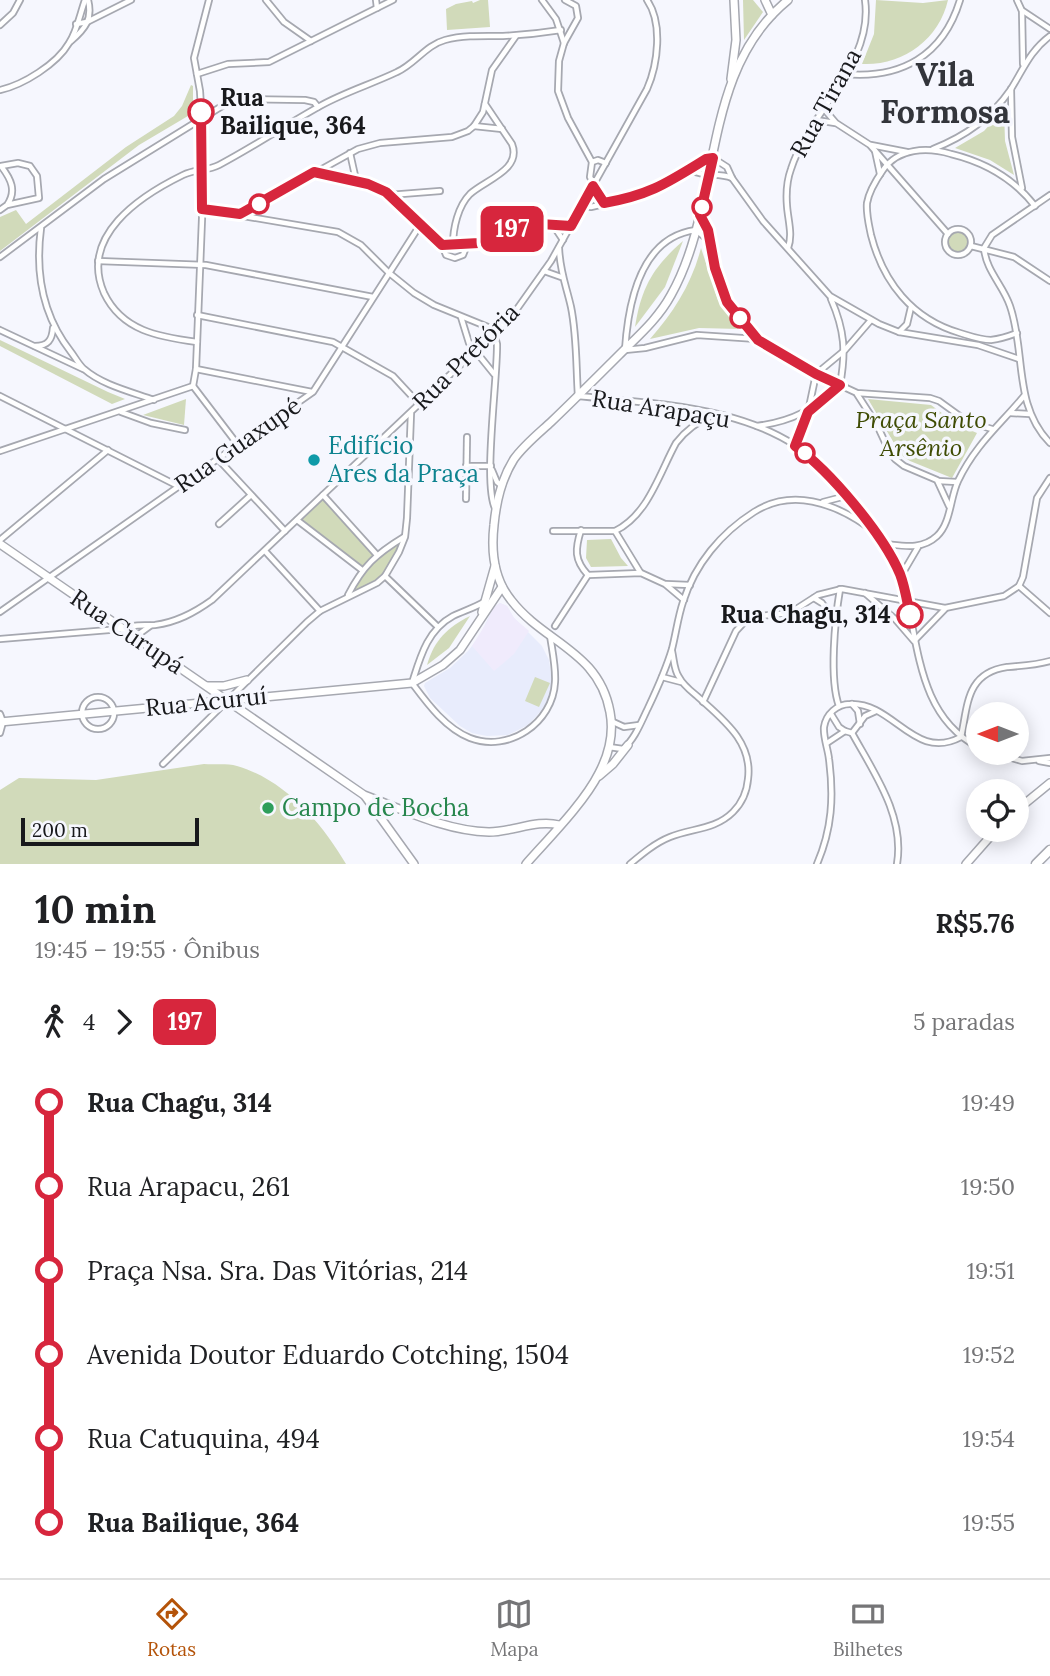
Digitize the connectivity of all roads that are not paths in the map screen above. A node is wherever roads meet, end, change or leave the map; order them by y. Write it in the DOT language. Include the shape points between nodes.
graph roads {
  1 [pos="20,0"];
  2 [pos="86,0"];
  3 [pos="131,0"];
  4 [pos="209,0"];
  5 [pos="266,0"];
  6 [pos="376,0"];
  7 [pos="393,0"];
  8 [pos="542,0"];
  9 [pos="565,0"];
  10 [pos="646,0"];
  11 [pos="654,0"];
  12 [pos="734,0"];
  13 [pos="765,0"];
  14 [pos="788,0"];
  15 [pos="865,0"];
  16 [pos="960,0"];
  17 [pos="1017,0"];
  18 [pos="377,8"];
  19 [pos="653,8"];
  20 [pos="81,9"];
  21 [pos="90,10"];
  22 [pos="1022,10"];
  23 [pos="107,11"];
  24 [pos="772,15"];
  25 [pos="88,21"];
  26 [pos="76,24"];
  27 [pos="0,25"];
  28 [pos="1050,29"];
  29 [pos="561,30"];
  30 [pos="517,35"];
  31 [pos="1050,36"];
  32 [pos="736,40"];
  33 [pos="311,41"];
  34 [pos="70,42"];
  35 [pos="564,43"];
  36 [pos="748,49"];
  37 [pos="1023,65"];
  38 [pos="197,74"];
  39 [pos="845,74"];
  40 [pos="729,87"];
  41 [pos="1011,88"];
  42 [pos="0,90"];
  43 [pos="485,104"];
  44 [pos="318,107"];
  45 [pos="824,109"];
  46 [pos="201,117"];
  47 [pos="816,120"];
  48 [pos="836,123"];
  49 [pos="474,126"];
  50 [pos="503,129"];
  51 [pos="870,145"];
  52 [pos="932,149"];
  53 [pos="875,150"];
  54 [pos="350,153"];
  55 [pos="908,153"];
  56 [pos="713,158"];
  57 [pos="592,162"];
  58 [pos="606,163"];
  59 [pos="887,164"];
  60 [pos="0,166"];
  61 [pos="203,170"];
  62 [pos="691,170"];
  63 [pos="314,172"];
  64 [pos="880,174"];
  65 [pos="709,176"];
  66 [pos="732,177"];
  67 [pos="356,180"];
  68 [pos="593,186"];
  69 [pos="1022,189"];
  70 [pos="440,191"];
  71 [pos="389,195"];
  72 [pos="1050,195"];
  73 [pos="604,203"];
  74 [pos="7,205"];
  75 [pos="583,205"];
  76 [pos="1035,206"];
  77 [pos="0,209"];
  78 [pos="202,209"];
  79 [pos="240,214"];
  80 [pos="700,215"];
  81 [pos="420,225"];
  82 [pos="552,225"];
  83 [pos="571,226"];
  84 [pos="41,228"];
  85 [pos="696,230"];
  86 [pos="948,234"];
  87 [pos="563,240"];
  88 [pos="442,245"];
  89 [pos="453,245"];
  90 [pos="467,245"];
  91 [pos="712,245"];
  92 [pos="559,246"];
  93 [pos="971,246"];
  94 [pos="788,248"];
  95 [pos="984,248"];
  96 [pos="0,257"];
  97 [pos="98,261"];
  98 [pos="199,264"];
  99 [pos="544,271"];
  100 [pos="388,272"];
  101 [pos="561,277"];
  102 [pos="1050,281"];
  103 [pos="830,296"];
  104 [pos="373,297"];
  105 [pos="912,306"];
  106 [pos="197,315"];
  107 [pos="461,316"];
  108 [pos="871,320"];
  109 [pos="53,325"];
  110 [pos="940,327"];
  111 [pos="0,330"];
  112 [pos="899,332"];
  113 [pos="494,333"];
  114 [pos="1017,333"];
  115 [pos="935,338"];
  116 [pos="758,340"];
  117 [pos="197,342"];
  118 [pos="35,346"];
  119 [pos="343,348"];
  120 [pos="625,350"];
  121 [pos="845,350"];
  122 [pos="474,352"];
  123 [pos="1020,359"];
  124 [pos="84,369"];
  125 [pos="196,369"];
  126 [pos="494,374"];
  127 [pos="816,374"];
  128 [pos="840,385"];
  129 [pos="193,386"];
  130 [pos="313,392"];
  131 [pos="857,393"];
  132 [pos="1024,395"];
  133 [pos="0,396"];
  134 [pos="578,396"];
  135 [pos="154,400"];
  136 [pos="419,404"];
  137 [pos="120,411"];
  138 [pos="411,412"];
  139 [pos="808,412"];
  140 [pos="1010,413"];
  141 [pos="716,414"];
  142 [pos="1030,414"];
  143 [pos="756,426"];
  144 [pos="66,429"];
  145 [pos="992,429"];
  146 [pos="185,430"];
  147 [pos="467,437"];
  148 [pos="1050,443"];
  149 [pos="238,444"];
  150 [pos="795,446"];
  151 [pos="108,450"];
  152 [pos="0,451"];
  153 [pos="217,458"];
  154 [pos="466,466"];
  155 [pos="491,466"];
  156 [pos="1050,478"];
  157 [pos="937,481"];
  158 [pos="958,482"];
  159 [pos="178,486"];
  160 [pos="502,487"];
  161 [pos="251,495"];
  162 [pos="323,495"];
  163 [pos="846,496"];
  164 [pos="466,499"];
  165 [pos="822,503"];
  166 [pos="949,506"];
  167 [pos="496,510"];
  168 [pos="297,520"];
  169 [pos="219,524"];
  170 [pos="872,529"];
  171 [pos="581,530"];
  172 [pos="285,531"];
  173 [pos="553,531"];
  174 [pos="615,531"];
  175 [pos="405,537"];
  176 [pos="0,542"];
  177 [pos="885,544"];
  178 [pos="918,547"];
  179 [pos="265,551"];
  180 [pos="377,555"];
  181 [pos="495,566"];
  182 [pos="362,570"];
  183 [pos="641,573"];
  184 [pos="588,575"];
  185 [pos="385,576"];
  186 [pos="47,577"];
  187 [pos="901,577"];
  188 [pos="665,584"];
  189 [pos="679,584"];
  190 [pos="690,584"];
  191 [pos="1019,586"];
  192 [pos="502,587"];
  193 [pos="840,590"];
  194 [pos="864,593"];
  195 [pos="676,594"];
  196 [pos="348,597"];
  197 [pos="813,598"];
  198 [pos="684,600"];
  199 [pos="907,601"];
  200 [pos="485,602"];
  201 [pos="946,608"];
  202 [pos="320,611"];
  203 [pos="0,612"];
  204 [pos="1050,614"];
  205 [pos="481,616"];
  206 [pos="837,623"];
  207 [pos="151,625"];
  208 [pos="438,627"];
  209 [pos="121,629"];
  210 [pos="552,630"];
  211 [pos="134,637"];
  212 [pos="0,639"];
  213 [pos="914,641"];
  214 [pos="672,648"];
  215 [pos="1050,661"];
  216 [pos="662,677"];
  217 [pos="247,680"];
  218 [pos="412,683"];
  219 [pos="683,683"];
  220 [pos="207,686"];
  221 [pos="227,699"];
  222 [pos="703,702"];
  223 [pos="850,704"];
  224 [pos="839,706"];
  225 [pos="876,710"];
  226 [pos="113,712"];
  227 [pos="831,714"];
  228 [pos="82,715"];
  229 [pos="1,719"];
  230 [pos="611,721"];
  231 [pos="640,725"];
  232 [pos="860,725"];
  233 [pos="845,731"];
  234 [pos="0,733"];
  235 [pos="852,733"];
  236 [pos="961,737"];
  237 [pos="966,740"];
  238 [pos="827,743"];
  239 [pos="628,745"];
  240 [pos="609,747"];
  241 [pos="1029,761"];
  242 [pos="1050,761"];
  243 [pos="163,764"];
  244 [pos="598,776"];
  245 [pos="1050,783"];
  246 [pos="364,795"];
  247 [pos="1029,800"];
  248 [pos="390,805"];
  249 [pos="379,816"];
  250 [pos="559,825"];
  251 [pos="985,842"];
  252 [pos="1050,850"];
  253 [pos="638,858"];
  254 [pos="414,864"];
  255 [pos="526,864"];
  256 [pos="630,864"];
  257 [pos="640,864"];
  258 [pos="817,864"];
  259 [pos="897,864"];
  260 [pos="966,864"];
  261 [pos="1036,864"];
  1 -- 27 [label="street"];
  2 -- 20 [label="street"];
  2 -- 21 [label="street"];
  3 -- 23 [label="street"];
  4 -- 38 [label="street" via="194,54"];
  5 -- 33 [label="street" via="284,22"];
  6 -- 18 [label="street"];
  7 -- 18 [label="street"];
  8 -- 29 [label="street"];
  9 -- 35 [label="street" via="576,6 578,18"];
  10 -- 19 [label="street"];
  11 -- 19 [label="street, Rua Pretória"];
  12 -- 32 [label="main road"];
  13 -- 24 [label="main road"];
  14 -- 24 [label="main road"];
  15 -- 39 [label="street, Rua Tirana" via="863,37"];
  16 -- 39 [label="street" via="954,18 933,48 901,69"];
  17 -- 22 [label="street"];
  18 -- 33 [label="street"];
  19 -- 58 [label="street, Rua Pretória" via="656,51 651,79"];
  20 -- 21 [label="street"];
  20 -- 26 [label="street"];
  21 -- 23 [label="street"];
  21 -- 25 [label="street"];
  22 -- 28 [label="street"];
  22 -- 37 [label="street"];
  23 -- 25 [label="street"];
  24 -- 36 [label="main road"];
  25 -- 26 [label="street"];
  25 -- 34 [label="street"];
  26 -- 34 [label="street"];
  29 -- 30 [label="street"];
  29 -- 35 [label="street"];
  30 -- 43 [label="street" via="492,70"];
  30 -- 44 [label="street" via="445,40 398,72"];
  31 -- 37 [label="street"];
  32 -- 36 [label="main road" via="741,49"];
  32 -- 40 [label="main road"];
  33 -- 38 [label="street" via="264,64 228,64"];
  34 -- 42 [label="street" via="37,74"];
  35 -- 57 [label="street" via="558,91"];
  36 -- 40 [label="main road"];
  37 -- 41 [label="street"];
  38 -- 46 [label="street"];
  39 -- 45 [label="street, Rua Tirana"];
  40 -- 56 [label="main road"];
  41 -- 52 [label="street" via="977,127"];
  41 -- 69 [label="street" via="1012,137"];
  43 -- 49 [label="street"];
  43 -- 50 [label="street"];
  44 -- 46 [label="street" via="305,100 235,100"];
  44 -- 61 [label="street" via="216,167"];
  45 -- 47 [label="street, Rua Tirana"];
  45 -- 48 [label="street"];
  46 -- 61 [label="street"];
  46 -- 84 [label="street" via="104,178"];
  47 -- 48 [label="street"];
  47 -- 94 [label="street, Rua Tirana" via="790,169"];
  48 -- 51 [label="street"];
  49 -- 50 [label="street"];
  49 -- 54 [label="street" via="452,137 368,145"];
  50 -- 89 [label="street" via="514,150 513,159 463,204"];
  51 -- 53 [label="street"];
  51 -- 55 [label="street"];
  52 -- 55 [label="street"];
  52 -- 69 [label="street" via="975,162"];
  53 -- 59 [label="street"];
  53 -- 64 [label="street"];
  54 -- 63 [label="street"];
  54 -- 67 [label="street"];
  55 -- 59 [label="street"];
  56 -- 62 [label="street"];
  56 -- 65 [label="main road"];
  56 -- 66 [label="street" via="727,167"];
  57 -- 58 [label="street"];
  57 -- 68 [label="street"];
  58 -- 68 [label="street, Rua Pretória"];
  59 -- 64 [label="street"];
  59 -- 86 [label="street"];
  60 -- 74 [label="street" via="13,189"];
  60 -- 74 [label="street" via="30,166 37,176 39,198"];
  61 -- 78 [label="street"];
  61 -- 97 [label="street" via="182,175 120,216 105,238"];
  62 -- 65 [label="street"];
  62 -- 73 [label="street" via="642,195"];
  63 -- 67 [label="street"];
  63 -- 79 [label="street"];
  64 -- 105 [label="street" via="867,203 870,230 888,279"];
  65 -- 66 [label="street"];
  65 -- 80 [label="main road"];
  66 -- 94 [label="street"];
  67 -- 71 [label="street"];
  68 -- 73 [label="street"];
  68 -- 75 [label="street, Rua Pretória"];
  69 -- 76 [label="street"];
  70 -- 71 [label="street"];
  71 -- 81 [label="street"];
  72 -- 76 [label="street"];
  73 -- 75 [label="street"];
  74 -- 77 [label="street"];
  75 -- 83 [label="street, Rua Pretória"];
  76 -- 95 [label="street" via="992,235"];
  78 -- 79 [label="street"];
  78 -- 98 [label="street"];
  79 -- 100 [label="street" via="338,232 361,245"];
  80 -- 85 [label="main road"];
  80 -- 91 [label="street"];
  81 -- 88 [label="street"];
  81 -- 100 [label="street, Rua Guaxupé"];
  82 -- 83 [label="street"];
  82 -- 87 [label="street"];
  82 -- 90 [label="street" via="525,223 488,241"];
  83 -- 87 [label="street, Rua Pretória"];
  84 -- 96 [label="street"];
  84 -- 109 [label="street" via="41,291"];
  85 -- 91 [label="street"];
  85 -- 120 [label="main road" via="671,297"];
  85 -- 120 [label="street" via="673,237 643,271 629,306"];
  86 -- 93 [label="street" via="963,230"];
  86 -- 93 [label="street" via="946,246 951,254 965,254"];
  87 -- 92 [label="street, Rua Pretória"];
  88 -- 89 [label="street"];
  88 -- 90 [label="street" via="446,255 455,258 463,255"];
  89 -- 90 [label="street"];
  91 -- 116 [label="street" via="727,302"];
  92 -- 99 [label="street, Rua Pretória"];
  92 -- 101 [label="street"];
  93 -- 95 [label="street"];
  94 -- 103 [label="street"];
  95 -- 102 [label="street" via="1014,257"];
  95 -- 114 [label="street" via="988,266 1009,302"];
  97 -- 98 [label="street"];
  97 -- 117 [label="street" via="105,295 128,323 159,336"];
  98 -- 104 [label="street"];
  98 -- 106 [label="street"];
  99 -- 101 [label="street"];
  99 -- 113 [label="street, Rua Pretória"];
  100 -- 104 [label="street, Rua Guaxupé"];
  100 -- 107 [label="street" via="414,293"];
  101 -- 134 [label="street" via="573,319"];
  103 -- 108 [label="street"];
  103 -- 121 [label="street"];
  104 -- 119 [label="street, Rua Guaxupé"];
  105 -- 110 [label="street"];
  105 -- 112 [label="street" via="907,324"];
  106 -- 117 [label="street"];
  106 -- 119 [label="street" via="333,342"];
  107 -- 113 [label="street"];
  107 -- 122 [label="street"];
  108 -- 112 [label="street"];
  108 -- 121 [label="street"];
  109 -- 118 [label="street" via="49,342"];
  109 -- 124 [label="street"];
  110 -- 114 [label="street" via="980,339"];
  110 -- 115 [label="street"];
  111 -- 118 [label="street"];
  112 -- 115 [label="street"];
  113 -- 122 [label="street, Rua Pretória"];
  113 -- 126 [label="street"];
  114 -- 123 [label="street"];
  115 -- 123 [label="street" via="978,345"];
  116 -- 120 [label="street" via="697,335"];
  116 -- 127 [label="street"];
  117 -- 125 [label="street"];
  118 -- 124 [label="street"];
  119 -- 130 [label="street, Rua Guaxupé"];
  119 -- 136 [label="street" via="393,376"];
  120 -- 134 [label="main road"];
  121 -- 127 [label="street"];
  121 -- 128 [label="street"];
  122 -- 126 [label="street"];
  122 -- 136 [label="street, Rua Pretória"];
  123 -- 132 [label="street"];
  124 -- 135 [label="street"];
  125 -- 129 [label="street"];
  125 -- 130 [label="street"];
  126 -- 155 [label="street"];
  127 -- 128 [label="street"];
  127 -- 139 [label="street"];
  128 -- 131 [label="street"];
  128 -- 139 [label="street"];
  129 -- 135 [label="street"];
  129 -- 149 [label="street"];
  130 -- 149 [label="street, Rua Guaxupé"];
  131 -- 145 [label="street" via="930,398 968,422"];
  131 -- 157 [label="street" via="895,459"];
  132 -- 140 [label="street"];
  132 -- 142 [label="street"];
  133 -- 144 [label="street"];
  134 -- 141 [label="street, Rua Arapaçu"];
  134 -- 160 [label="main road" via="514,459"];
  135 -- 137 [label="street"];
  136 -- 138 [label="street, Rua Pretória"];
  137 -- 144 [label="street"];
  137 -- 146 [label="street"];
  138 -- 162 [label="street, Rua Pretória"];
  138 -- 175 [label="street"];
  139 -- 143 [label="street"];
  139 -- 150 [label="street"];
  140 -- 142 [label="street"];
  140 -- 145 [label="street"];
  141 -- 143 [label="street, Rua Arapaçu"];
  141 -- 174 [label="street" via="682,435 639,512"];
  142 -- 148 [label="street"];
  143 -- 150 [label="street, Rua Arapaçu"];
  144 -- 151 [label="street"];
  144 -- 152 [label="street"];
  145 -- 158 [label="street"];
  147 -- 154 [label="street"];
  149 -- 153 [label="street, Rua Guaxupé"];
  150 -- 163 [label="street, Rua Arapaçu"];
  151 -- 159 [label="street"];
  151 -- 176 [label="street"];
  153 -- 159 [label="street, Rua Guaxupé"];
  153 -- 161 [label="street"];
  154 -- 155 [label="street"];
  154 -- 164 [label="street"];
  155 -- 160 [label="street"];
  155 -- 167 [label="street"];
  156 -- 191 [label="street" via="1037,498"];
  157 -- 158 [label="street"];
  157 -- 166 [label="street"];
  158 -- 166 [label="street"];
  159 -- 186 [label="street, Rua Guaxupé"];
  160 -- 167 [label="main road"];
  161 -- 169 [label="street"];
  161 -- 172 [label="street"];
  162 -- 168 [label="street, Rua Pretória"];
  162 -- 180 [label="street"];
  163 -- 165 [label="street"];
  163 -- 170 [label="street, Rua Arapaçu"];
  165 -- 170 [label="street"];
  165 -- 190 [label="street" via="789,499 759,509 718,541"];
  166 -- 178 [label="street" via="942,530"];
  167 -- 181 [label="main road"];
  168 -- 172 [label="street, Rua Pretória"];
  168 -- 182 [label="street"];
  170 -- 177 [label="street, Rua Arapaçu"];
  171 -- 173 [label="street"];
  171 -- 174 [label="street"];
  171 -- 184 [label="street" via="577,562"];
  172 -- 179 [label="street, Rua Pretória"];
  174 -- 183 [label="street"];
  175 -- 180 [label="street"];
  175 -- 185 [label="street"];
  176 -- 186 [label="main road, Rua Curupá"];
  177 -- 178 [label="street"];
  177 -- 187 [label="street, Rua Arapaçu"];
  178 -- 187 [label="street"];
  179 -- 202 [label="street"];
  179 -- 207 [label="street, Rua Pretória" via="195,613"];
  180 -- 182 [label="street"];
  181 -- 192 [label="main road"];
  181 -- 200 [label="main road"];
  182 -- 196 [label="street"];
  183 -- 184 [label="street"];
  183 -- 188 [label="street"];
  184 -- 210 [label="street"];
  185 -- 196 [label="street"];
  185 -- 208 [label="street"];
  186 -- 203 [label="street, Rua Guaxupé"];
  186 -- 209 [label="main road, Rua Curupá"];
  187 -- 199 [label="street, Rua Arapaçu"];
  188 -- 189 [label="street"];
  188 -- 195 [label="street"];
  189 -- 190 [label="street"];
  189 -- 195 [label="street"];
  190 -- 198 [label="street"];
  191 -- 201 [label="street" via="1004,596"];
  191 -- 204 [label="street"];
  192 -- 205 [label="main road"];
  192 -- 210 [label="main road" via="520,610"];
  193 -- 194 [label="street"];
  193 -- 197 [label="street"];
  193 -- 206 [label="street"];
  194 -- 199 [label="street"];
  194 -- 213 [label="street"];
  195 -- 198 [label="street"];
  196 -- 202 [label="street"];
  197 -- 206 [label="street"];
  197 -- 222 [label="street" via="790,613 757,615 743,622"];
  198 -- 214 [label="street"];
  199 -- 201 [label="street"];
  199 -- 213 [label="street, Rua Arapaçu"];
  200 -- 205 [label="main road"];
  200 -- 208 [label="street" via="453,615"];
  201 -- 213 [label="street"];
  202 -- 217 [label="street"];
  205 -- 218 [label="main road" via="460,650"];
  206 -- 224 [label="street" via="832,675"];
  207 -- 209 [label="street, Rua Pretória"];
  207 -- 211 [label="street, Rua Pretória"];
  208 -- 218 [label="street" via="420,657"];
  209 -- 211 [label="main road, Rua Curupá"];
  209 -- 212 [label="street, Rua Pretória"];
  210 -- 218 [label="street" via="555,677 551,703 542,718 519,736 496,741 469,737 439,715"];
  210 -- 230 [label="main road" via="596,674"];
  211 -- 220 [label="main road, Rua Curupá"];
  213 -- 236 [label="street, Rua Arapaçu" via="930,697"];
  214 -- 216 [label="street"];
  214 -- 219 [label="street"];
  215 -- 236 [label="street" via="984,674 971,691"];
  216 -- 219 [label="street"];
  216 -- 231 [label="street"];
  217 -- 220 [label="main road"];
  217 -- 221 [label="street"];
  218 -- 221 [label="main road, Rua Acuruí"];
  219 -- 222 [label="street"];
  220 -- 221 [label="main road, Rua Curupá"];
  221 -- 226 [label="main road, Rua Acuruí"];
  221 -- 243 [label="street"];
  221 -- 246 [label="main road, Rua Curupá"];
  222 -- 253 [label="street" via="736,733 747,755 742,801 723,821 670,837"];
  223 -- 224 [label="street"];
  223 -- 225 [label="street"];
  223 -- 232 [label="street" via="858,711"];
  224 -- 227 [label="street"];
  225 -- 232 [label="street"];
  225 -- 236 [label="street" via="929,743 943,745"];
  226 -- 228 [label="main road, Rua Acuruí"];
  226 -- 228 [label="street" via="106,726 96,729"];
  226 -- 228 [label="street" via="106,700 96,697 84,705"];
  227 -- 233 [label="street"];
  227 -- 238 [label="street" via="824,726"];
  228 -- 229 [label="main road, Rua Acuruí"];
  229 -- 234 [label="street"];
  230 -- 231 [label="street" via="624,727"];
  230 -- 240 [label="main road"];
  231 -- 239 [label="street"];
  232 -- 235 [label="street"];
  233 -- 235 [label="street"];
  233 -- 238 [label="street"];
  235 -- 259 [label="street" via="893,814"];
  236 -- 237 [label="street, Rua Arapaçu"];
  238 -- 258 [label="street" via="833,800"];
  239 -- 240 [label="street" via="619,750"];
  239 -- 244 [label="main road"];
  240 -- 244 [label="main road"];
  241 -- 242 [label="street"];
  244 -- 250 [label="main road"];
  245 -- 247 [label="main road"];
  246 -- 248 [label="main road, Rua Curupá"];
  246 -- 249 [label="main road"];
  248 -- 249 [label="main road" via="382,807"];
  248 -- 250 [label="main road, Rua Curupá" via="489,832"];
  249 -- 254 [label="main road"];
  250 -- 255 [label="main road"];
  251 -- 260 [label="main road"];
  252 -- 261 [label="main road"];
  253 -- 256 [label="street"];
  253 -- 257 [label="street"];
}
